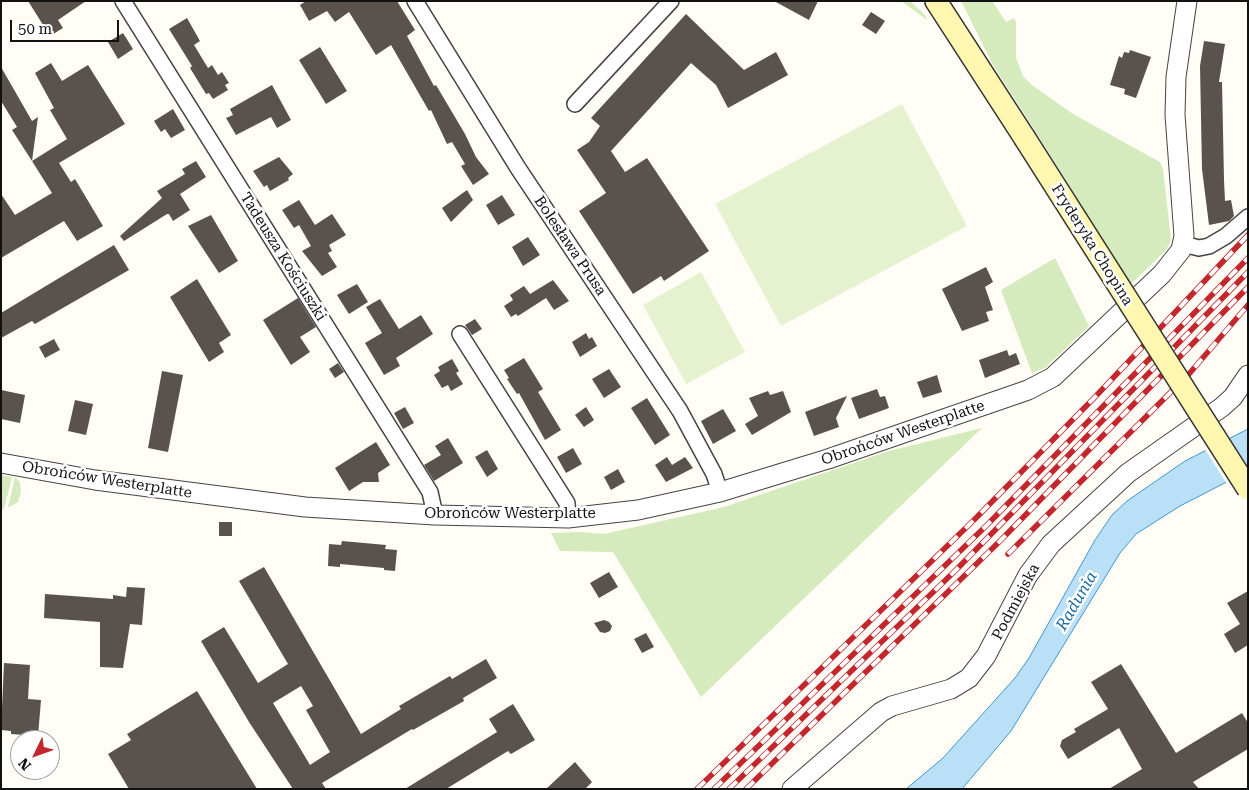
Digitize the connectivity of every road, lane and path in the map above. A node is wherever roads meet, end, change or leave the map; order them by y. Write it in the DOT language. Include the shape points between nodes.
graph roads {
  1 [pos="123,1"];
  2 [pos="415,1"];
  3 [pos="671,1"];
  4 [pos="1187,1"];
  5 [pos="938,3"];
  6 [pos="576,104"];
  7 [pos="1246,220"];
  8 [pos="1183,244"];
  9 [pos="460,334"];
  10 [pos="1248,375"];
  11 [pos="1240,393"];
  12 [pos="1,463"];
  13 [pos="1248,489"];
  14 [pos="720,492"];
  15 [pos="435,515"];
  16 [pos="568,518"];
  17 [pos="792,789"];
  1 -- 15 [label="street, Tadeusza Kościuszki" via="430,492"];
  2 -- 14 [label="street, Bolesława Prusa" via="518,168 680,411 714,474"];
  3 -- 6 [label="street"];
  4 -- 8 [label="street" via="1176,77 1175,115"];
  5 -- 13 [label="main road, Fryderyka Chopina, bridge"];
  7 -- 8 [label="street" via="1209,246 1199,248"];
  8 -- 14 [label="street, Obrońców Westerplatte" via="1162,274 1044,382 988,405"];
  9 -- 16 [label="street" via="566,503"];
  10 -- 11 [label="street, Podmiejska"];
  11 -- 17 [label="street, Podmiejska" via="1128,473 1060,534 1034,566 986,656 969,678 951,689 881,712"];
  12 -- 15 [label="street, Obrońców Westerplatte" via="238,500"];
  14 -- 16 [label="street, Obrońców Westerplatte" via="638,510"];
  15 -- 16 [label="street, Obrońców Westerplatte"];
}
